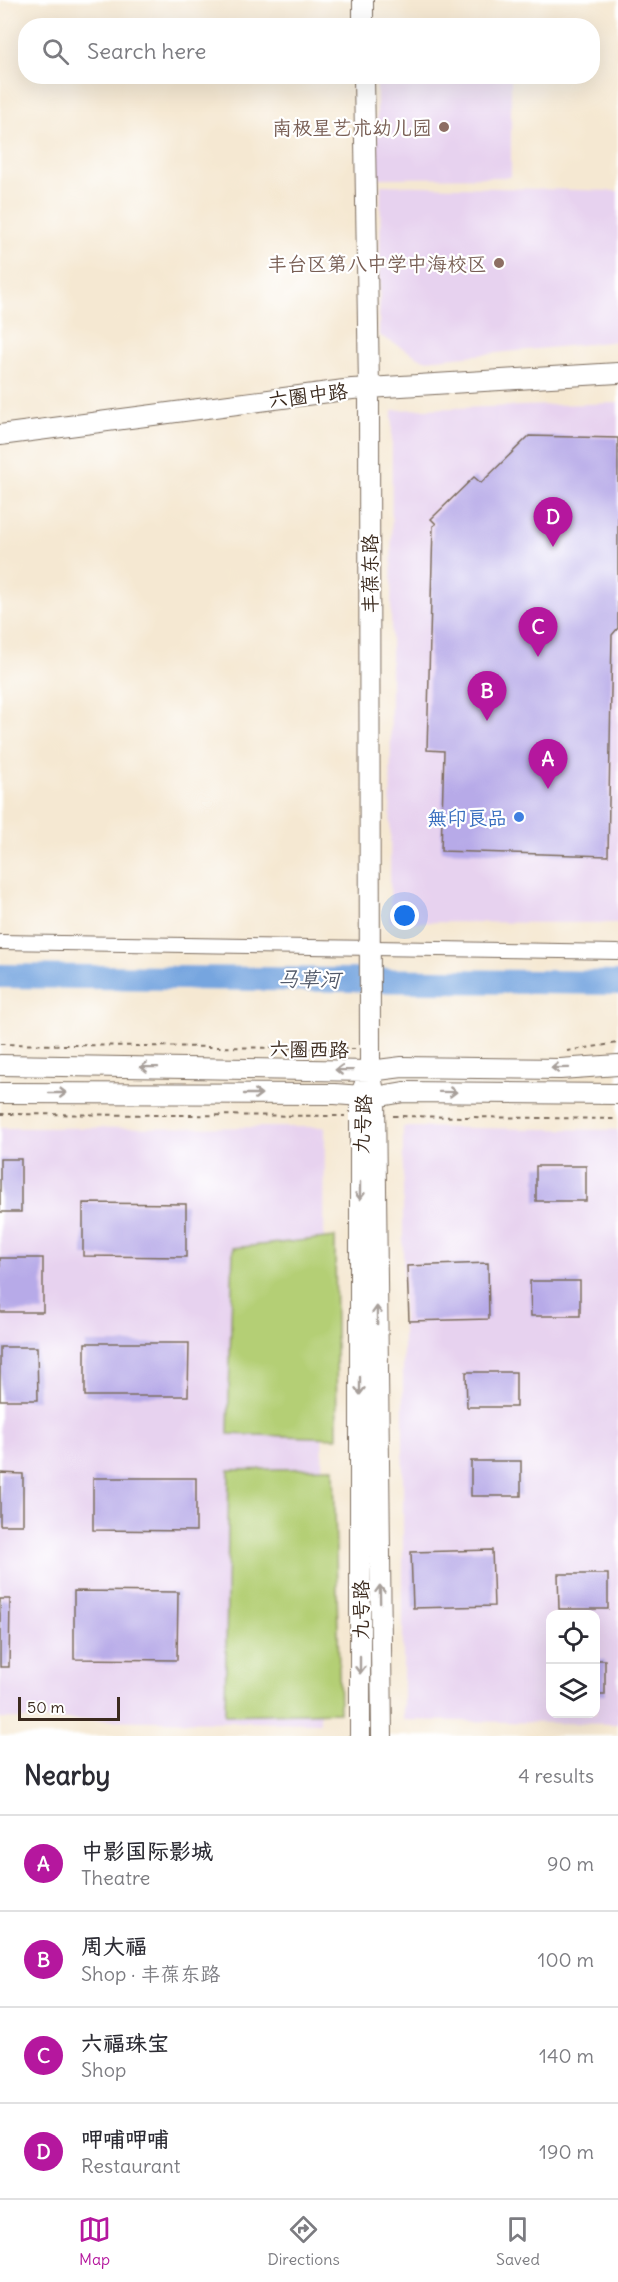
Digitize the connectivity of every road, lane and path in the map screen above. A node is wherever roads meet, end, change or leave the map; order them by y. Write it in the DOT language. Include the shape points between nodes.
graph roads {
  1 [pos="363,0"];
  2 [pos="363,18"];
  3 [pos="364,84"];
  4 [pos="618,373"];
  5 [pos="369,388"];
  6 [pos="0,435"];
  7 [pos="0,942"];
  8 [pos="370,952"];
  9 [pos="618,952"];
  10 [pos="618,1043"];
  11 [pos="0,1044"];
  12 [pos="370,1049"];
  13 [pos="563,1051"];
  14 [pos="0,1065"];
  15 [pos="618,1065"];
  16 [pos="370,1071"];
  17 [pos="0,1093"];
  18 [pos="618,1094"];
  19 [pos="367,1106"];
  20 [pos="0,1114"];
  21 [pos="618,1119"];
  22 [pos="360,1736"];
  23 [pos="382,1736"];
  1 -- 2 [label="street"];
  3 -- 5 [label="street, 丰葆东路"];
  4 -- 5 [label="street, 六圈中路"];
  5 -- 6 [label="street, 六圈中路"];
  5 -- 8 [label="street, 丰葆东路"];
  7 -- 8 [label="street"];
  8 -- 9 [label="street"];
  8 -- 12 [label="street, 丰葆东路"];
  10 -- 13 [label="path"];
  11 -- 12 [label="path, 六圈西路"];
  12 -- 16 [label="street, 丰葆东路"];
  16 -- 14 [label="street, 六圈西路, one-way"];
  15 -- 16 [label="street, 六圈西路, one-way" via="560,1069 402,1067"];
  16 -- 19 [label="street, 九号路"];
  17 -- 19 [label="street, one-way" via="335,1094"];
  19 -- 18 [label="street, one-way" via="404,1092"];
  19 -- 20 [label="path"];
  19 -- 21 [label="path"];
  19 -- 22 [label="street, 九号路, one-way"];
  23 -- 19 [label="street, 九号路, one-way"];
}
